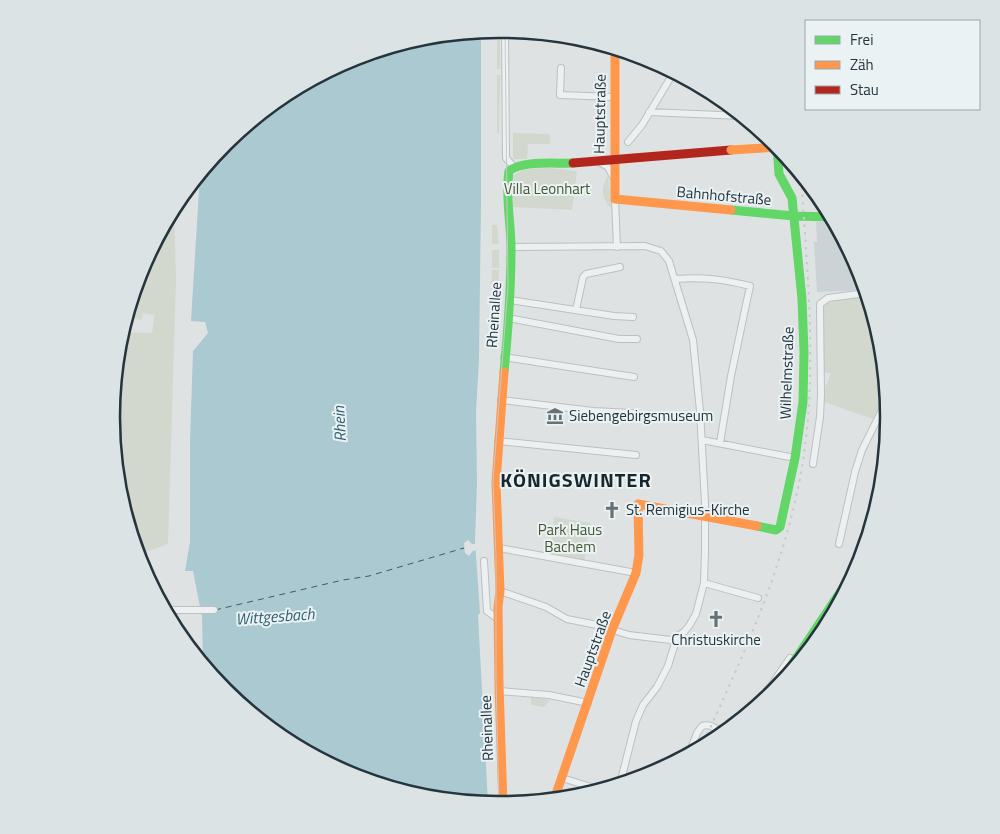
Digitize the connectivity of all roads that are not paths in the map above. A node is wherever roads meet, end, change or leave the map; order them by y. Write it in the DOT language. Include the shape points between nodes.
graph roads {
  1 [pos="505,38"];
  2 [pos="615,56"];
  3 [pos="561,68"];
  4 [pos="670,78"];
  5 [pos="614,97"];
  6 [pos="650,112"];
  7 [pos="730,115"];
  8 [pos="628,142"];
  9 [pos="614,146"];
  10 [pos="766,147"];
  11 [pos="633,157"];
  12 [pos="614,159"];
  13 [pos="778,160"];
  14 [pos="599,162"];
  15 [pos="514,167"];
  16 [pos="615,180"];
  17 [pos="615,199"];
  18 [pos="795,216"];
  19 [pos="823,217"];
  20 [pos="511,247"];
  21 [pos="617,247"];
  22 [pos="620,267"];
  23 [pos="675,279"];
  24 [pos="859,294"];
  25 [pos="510,300"];
  26 [pos="576,310"];
  27 [pos="633,317"];
  28 [pos="508,318"];
  29 [pos="637,340"];
  30 [pos="504,357"];
  31 [pos="634,377"];
  32 [pos="501,400"];
  33 [pos="632,413"];
  34 [pos="880,413"];
  35 [pos="702,440"];
  36 [pos="498,441"];
  37 [pos="720,443"];
  38 [pos="636,455"];
  39 [pos="794,462"];
  40 [pos="813,464"];
  41 [pos="704,515"];
  42 [pos="839,544"];
  43 [pos="499,548"];
  44 [pos="484,561"];
  45 [pos="636,573"];
  46 [pos="704,583"];
  47 [pos="500,591"];
  48 [pos="758,598"];
  49 [pos="486,601"];
  50 [pos="498,607"];
  51 [pos="828,609"];
  52 [pos="173,610"];
  53 [pos="214,610"];
  54 [pos="498,619"];
  55 [pos="612,630"];
  56 [pos="677,637"];
  57 [pos="779,673"];
  58 [pos="499,691"];
  59 [pos="588,703"];
  60 [pos="717,728"];
  61 [pos="693,744"];
  62 [pos="622,776"];
  63 [pos="562,778"];
  64 [pos="588,786"];
  65 [pos="557,792"];
  66 [pos="504,796"];
  1 -- 15 [label="street" via="506,158"];
  2 -- 5 [label="main road, Hauptstraße"];
  3 -- 5 [label="street" via="560,95"];
  4 -- 6 [label="street"];
  5 -- 9 [label="main road, Hauptstraße"];
  6 -- 7 [label="street"];
  6 -- 8 [label="street"];
  9 -- 11 [label="main road"];
  9 -- 12 [label="main road, Hauptstraße"];
  10 -- 11 [label="main road, bridge"];
  11 -- 12 [label="main road"];
  12 -- 14 [label="main road"];
  12 -- 16 [label="main road, Hauptstraße"];
  13 -- 18 [label="main road, Wilhelmstraße" via="781,179 792,195"];
  14 -- 15 [label="main road"];
  14 -- 16 [label="street, Hauptstraße" via="608,167"];
  15 -- 20 [label="main road, Rheinallee" via="509,171 507,183"];
  16 -- 17 [label="main road, Hauptstraße"];
  17 -- 18 [label="main road, Bahnhofstraße"];
  17 -- 21 [label="street, Hauptstraße"];
  18 -- 19 [label="main road, Bahnhofstraße"];
  18 -- 39 [label="main road, Wilhelmstraße" via="804,352 803,402"];
  20 -- 21 [label="street"];
  20 -- 25 [label="main road, Rheinallee"];
  21 -- 23 [label="street" via="645,246 661,251 669,261"];
  22 -- 26 [label="street" via="586,274"];
  23 -- 35 [label="street" via="693,340"];
  23 -- 37 [label="street" via="722,279 750,286"];
  24 -- 40 [label="street" via="828,298 820,304 821,395"];
  25 -- 26 [label="street"];
  25 -- 28 [label="main road, Rheinallee"];
  26 -- 27 [label="street"];
  28 -- 29 [label="street"];
  28 -- 30 [label="main road, Rheinallee"];
  30 -- 31 [label="street"];
  30 -- 32 [label="main road, Rheinallee"];
  32 -- 33 [label="street"];
  32 -- 36 [label="main road, Rheinallee"];
  34 -- 42 [label="street" via="854,472"];
  35 -- 37 [label="street"];
  35 -- 41 [label="street"];
  36 -- 38 [label="street"];
  36 -- 43 [label="main road, Rheinallee"];
  37 -- 39 [label="street"];
  39 -- 41 [label="main road, Wilhelmstraße" via="778,529"];
  41 -- 45 [label="main road, Hauptstraße" via="638,504"];
  41 -- 46 [label="street"];
  43 -- 45 [label="street"];
  43 -- 47 [label="main road, Rheinallee"];
  44 -- 49 [label="street"];
  45 -- 55 [label="main road, Hauptstraße"];
  46 -- 48 [label="street"];
  46 -- 56 [label="street" via="696,614"];
  47 -- 50 [label="main road, Rheinallee"];
  47 -- 55 [label="street" via="567,618"];
  49 -- 50 [label="street" via="491,607"];
  49 -- 54 [label="street" via="487,611"];
  50 -- 54 [label="main road, Rheinallee"];
  51 -- 57 [label="street" via="822,610"];
  52 -- 53 [label="street"];
  54 -- 58 [label="main road, Rheinallee"];
  55 -- 56 [label="street" via="671,640"];
  55 -- 59 [label="main road, Hauptstraße"];
  56 -- 62 [label="street" via="668,666 637,720"];
  58 -- 59 [label="street" via="549,694"];
  58 -- 66 [label="main road, Rheinallee"];
  59 -- 63 [label="main road, Hauptstraße"];
  60 -- 61 [label="street" via="704,725"];
  63 -- 64 [label="street"];
  63 -- 65 [label="main road, Hauptstraße"];
}
